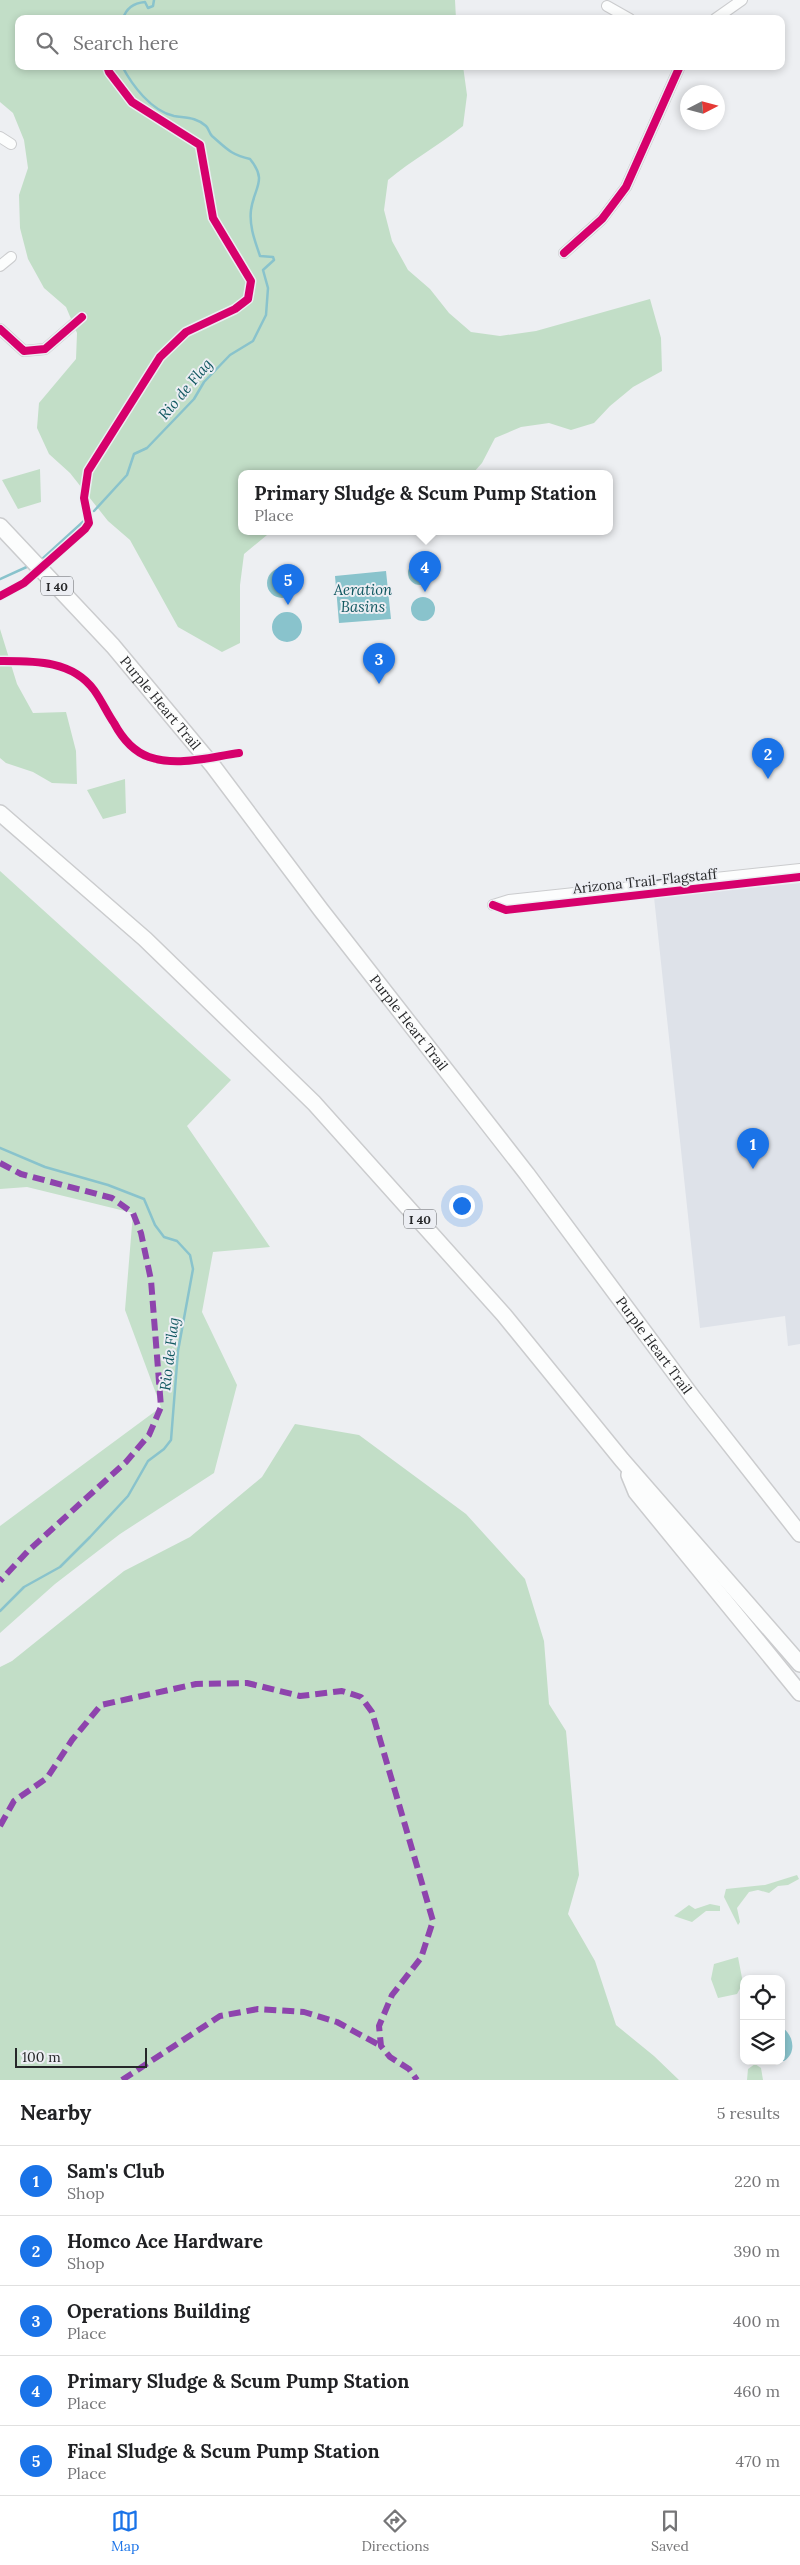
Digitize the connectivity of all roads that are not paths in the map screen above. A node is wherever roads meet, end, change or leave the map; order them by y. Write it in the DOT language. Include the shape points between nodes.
graph roads {
  1 [pos="739,1"];
  2 [pos="607,6"];
  3 [pos="623,15"];
  4 [pos="720,15"];
  5 [pos="678,70"];
  6 [pos="0,137"];
  7 [pos="12,144"];
  8 [pos="564,253"];
  9 [pos="11,257"];
  10 [pos="0,266"];
  11 [pos="82,317"];
  12 [pos="2,334"];
  13 [pos="0,526"];
  14 [pos="0,812"];
  15 [pos="800,869"];
  16 [pos="493,905"];
  17 [pos="625,1309"];
  18 [pos="622,1460"];
  19 [pos="800,1519"];
  20 [pos="800,1534"];
  21 [pos="800,1664"];
  22 [pos="800,1693"];
  1 -- 4 [label="street"];
  2 -- 3 [label="street"];
  5 -- 8 [label="street" via="626,187 602,219"];
  6 -- 7 [label="street"];
  9 -- 10 [label="street"];
  11 -- 12 [label="street" via="45,349 24,350"];
  13 -- 17 [label="highway, Purple Heart Trail / I 40" via="152,690 521,1167"];
  14 -- 18 [label="highway, I 40" via="145,939 314,1103 504,1315"];
  15 -- 16 [label="street" via="508,900"];
  17 -- 19 [label="highway" via="644,1325"];
  17 -- 20 [label="highway, Purple Heart Trail / I 40"];
  18 -- 21 [label="highway, I 40"];
  18 -- 22 [label="highway" via="636,1492"];
}
